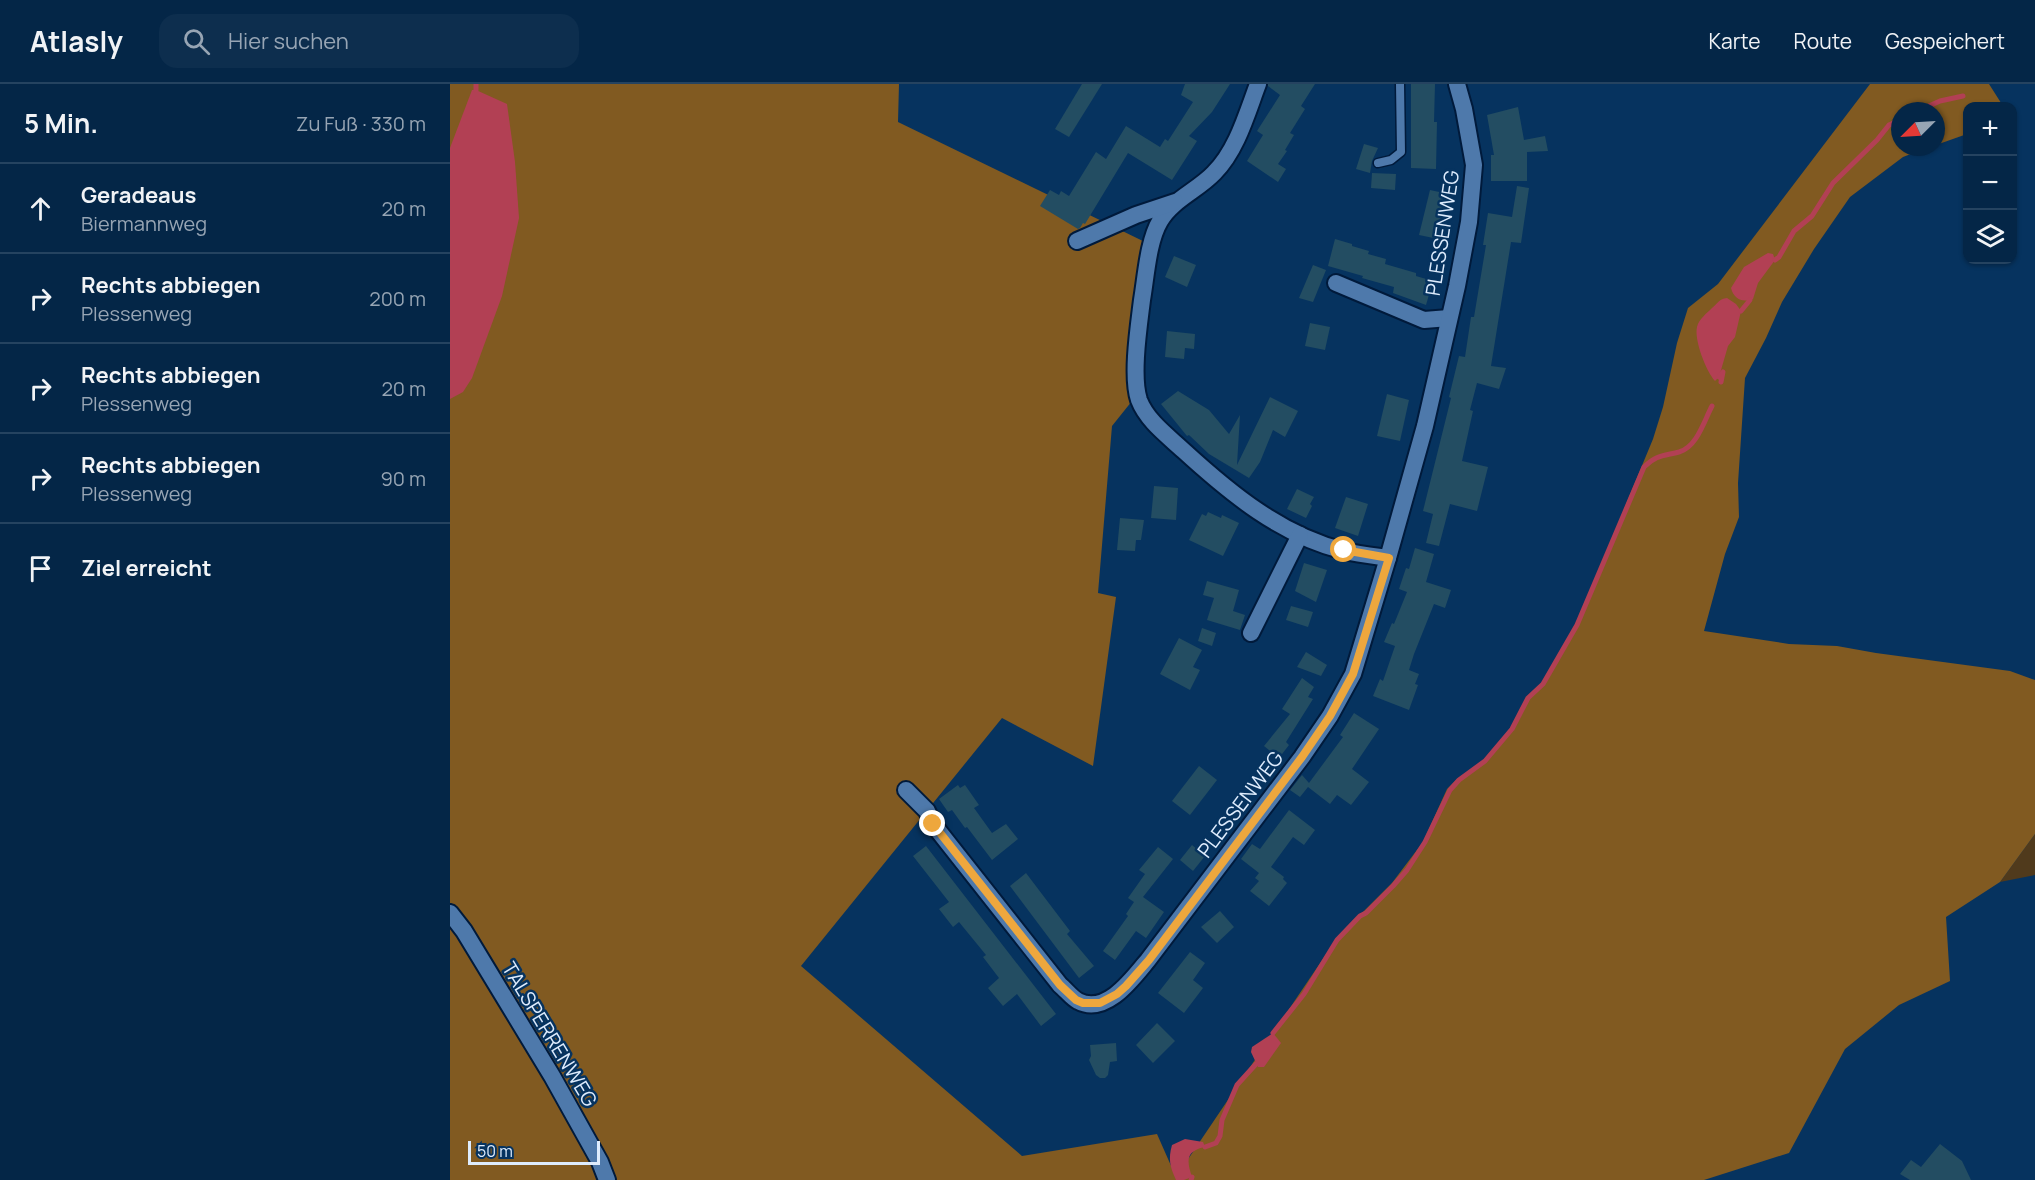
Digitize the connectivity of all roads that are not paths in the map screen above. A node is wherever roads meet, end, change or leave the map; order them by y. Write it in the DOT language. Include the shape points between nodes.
graph roads {
  1 [pos="1258,84"];
  2 [pos="1400,84"];
  3 [pos="1457,84"];
  4 [pos="1378,163"];
  5 [pos="1179,201"];
  6 [pos="1077,241"];
  7 [pos="1336,283"];
  8 [pos="1449,318"];
  9 [pos="1300,535"];
  10 [pos="1389,558"];
  11 [pos="1251,633"];
  12 [pos="906,790"];
  13 [pos="450,913"];
  14 [pos="607,1180"];
  1 -- 5 [label="street" via="1226,158"];
  2 -- 4 [label="lane" via="1401,152"];
  3 -- 8 [label="street, PLESSENWEG" via="1474,165 1469,222"];
  5 -- 6 [label="street"];
  5 -- 9 [label="street" via="1160,220 1152,240 1141,312 1136,374 1139,400 1153,422 1206,471 1254,510"];
  7 -- 8 [label="street, PLESSENWEG" via="1424,320"];
  8 -- 10 [label="street, PLESSENWEG"];
  9 -- 10 [label="street" via="1344,550"];
  9 -- 11 [label="street"];
  10 -- 12 [label="street, PLESSENWEG" via="1353,674 1330,716 1149,960 1126,986 1100,1003 1076,1000 1060,985 933,824 927,811"];
  13 -- 14 [label="street, TALSPERRENWEG" via="552,1076"];
}
